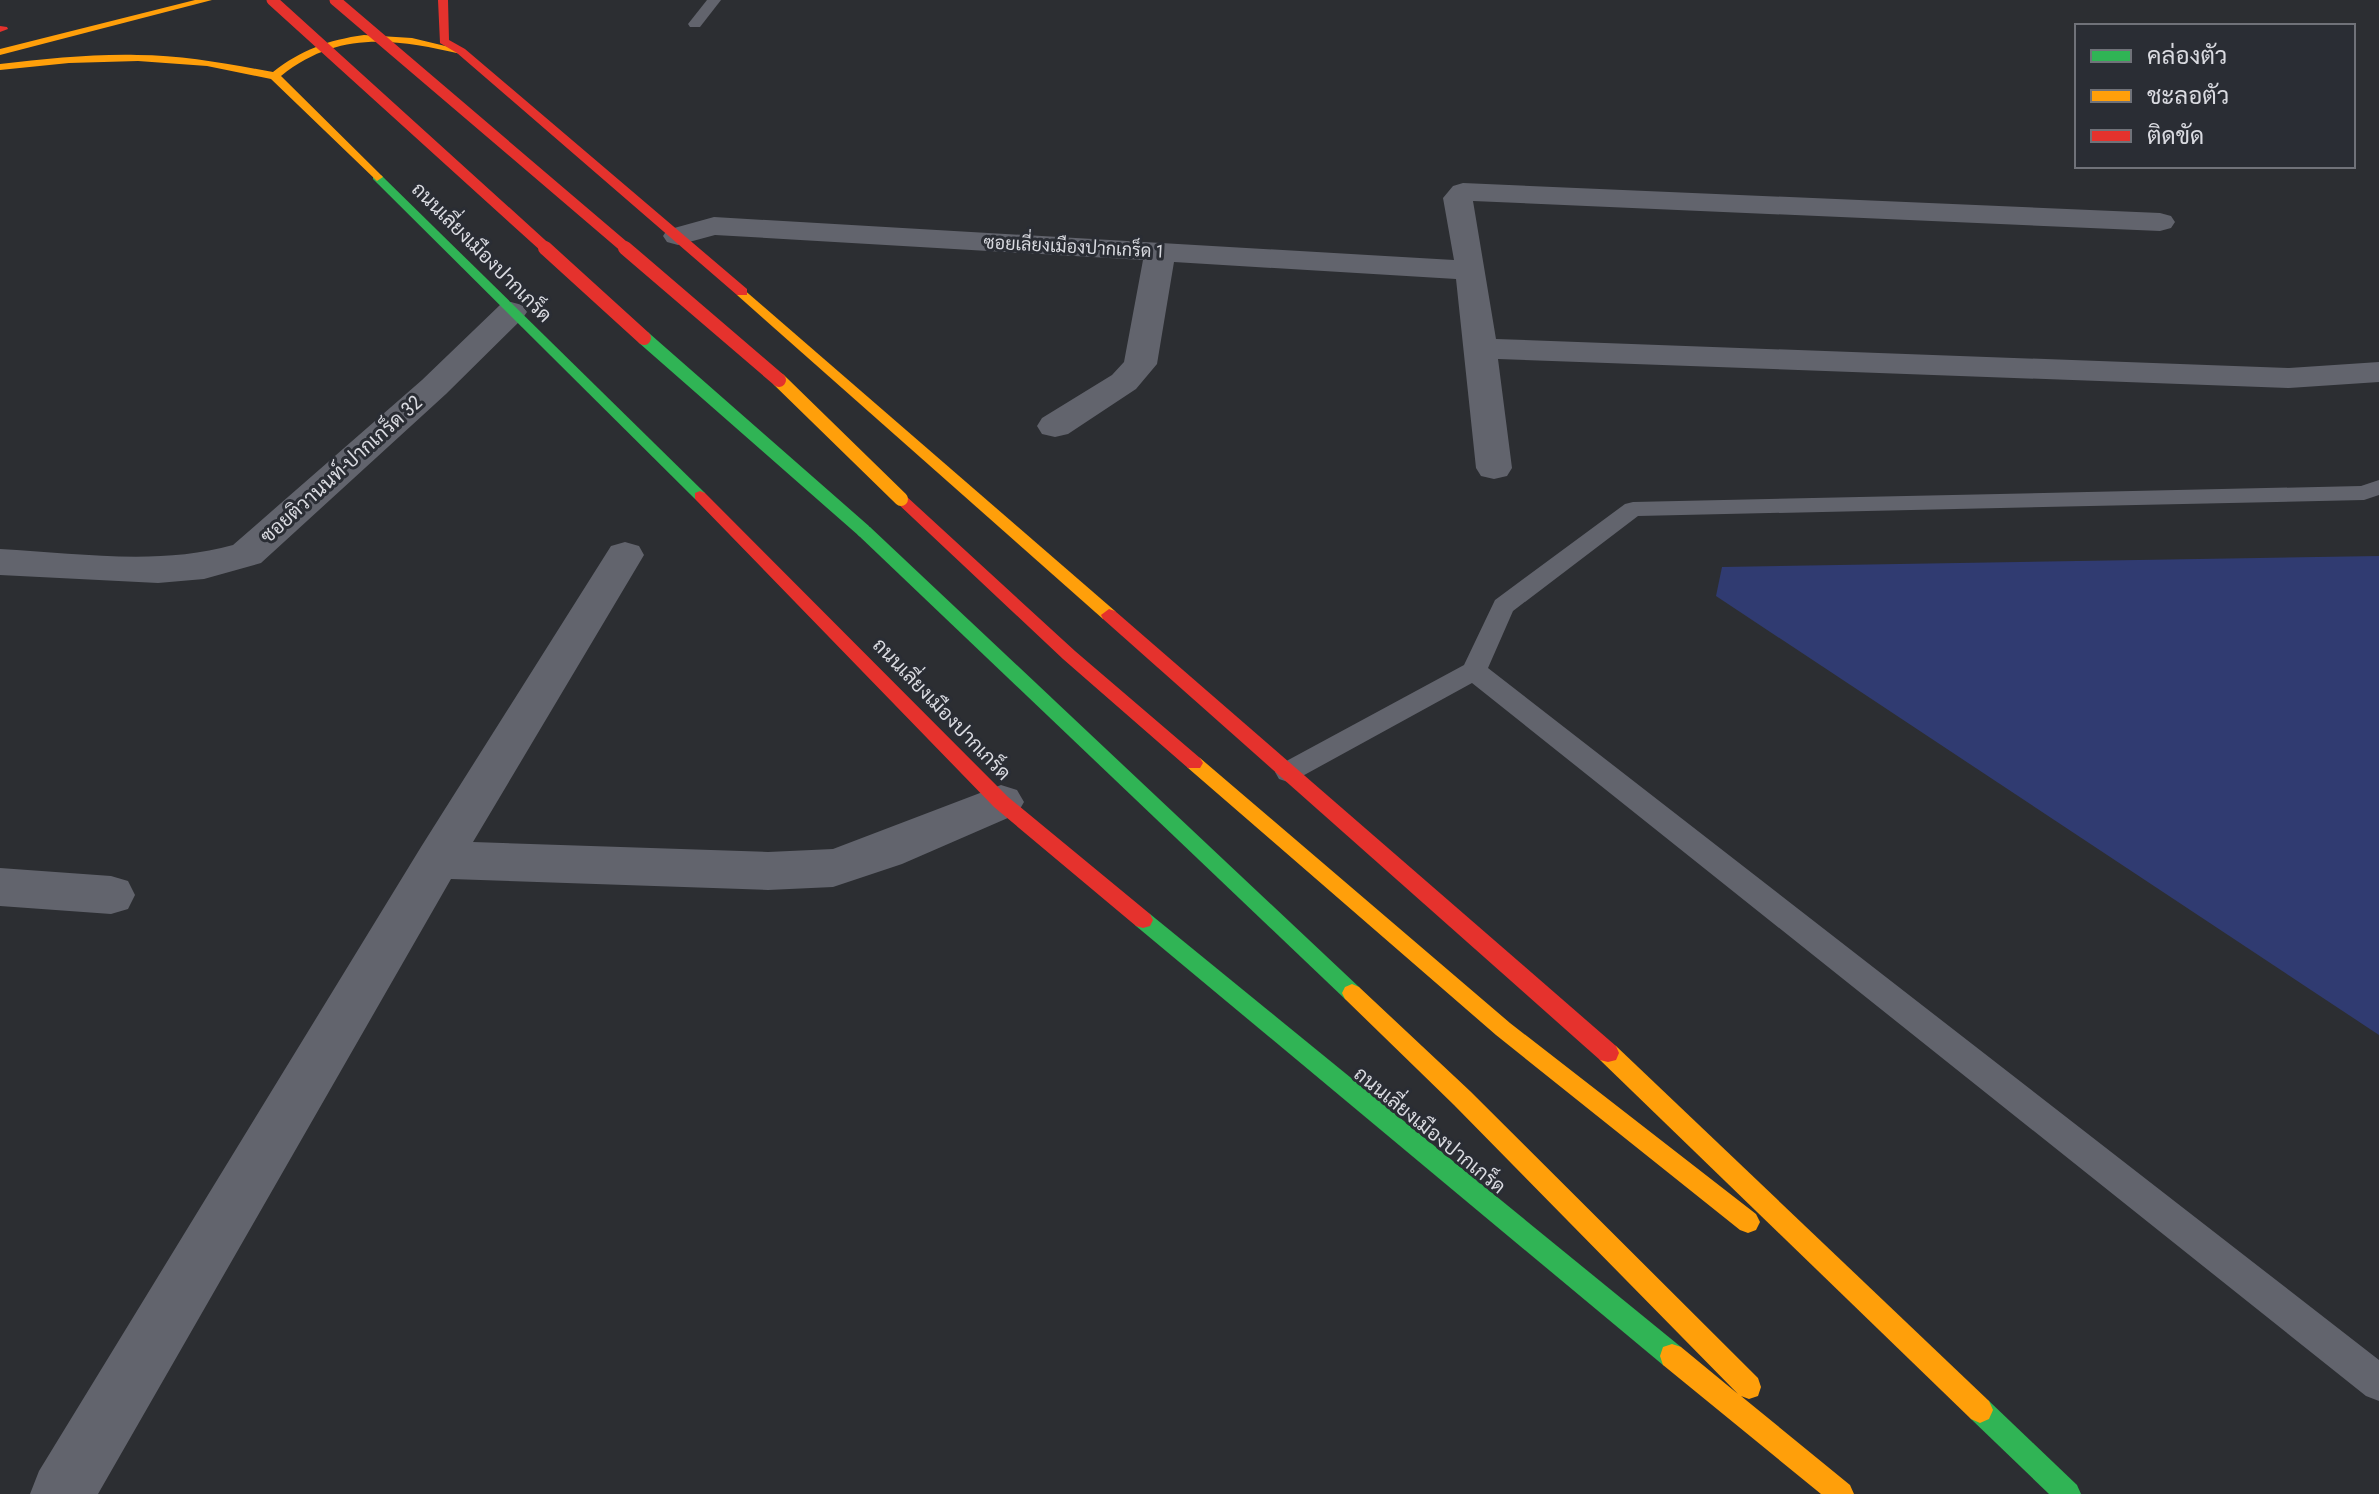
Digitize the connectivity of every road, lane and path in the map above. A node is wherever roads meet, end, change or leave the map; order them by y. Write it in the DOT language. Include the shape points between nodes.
graph roads {
  1 [pos="207,0"];
  2 [pos="272,0"];
  3 [pos="335,0"];
  4 [pos="443,0"];
  5 [pos="714,0"];
  6 [pos="695,24"];
  7 [pos="461,51"];
  8 [pos="0,52"];
  9 [pos="0,67"];
  10 [pos="275,76"];
  11 [pos="2160,222"];
  12 [pos="678,236"];
  13 [pos="1160,252"];
  14 [pos="1471,270"];
  15 [pos="511,312"];
  16 [pos="1479,348"];
  17 [pos="2379,372"];
  18 [pos="1055,426"];
  19 [pos="1494,468"];
  20 [pos="2379,487"];
  21 [pos="625,555"];
  22 [pos="0,562"];
  23 [pos="1474,671"];
  24 [pos="1288,772"];
  25 [pos="1001,802"];
  26 [pos="438,860"];
  27 [pos="0,887"];
  28 [pos="111,895"];
  29 [pos="1762,1233"];
  30 [pos="1799,1262"];
  31 [pos="1947,1379"];
  32 [pos="2379,1383"];
  33 [pos="1765,1404"];
  34 [pos="1788,1426"];
  35 [pos="62,1494"];
  36 [pos="1841,1494"];
  37 [pos="1855,1494"];
  38 [pos="2068,1494"];
  1 -- 8 [label="main road"];
  2 -- 33 [label="main road, bridge" via="693,383 864,531 1462,1098"];
  3 -- 29 [label="main road, bridge" via="766,367 1069,655 1503,1029"];
  4 -- 7 [label="main road" via="444,41"];
  5 -- 6 [label="lane"];
  7 -- 10 [label="main road" via="394,37 338,40 287,62"];
  7 -- 12 [label="main road"];
  9 -- 10 [label="main road" via="67,58 151,56 232,65"];
  10 -- 15 [label="main road, ถนนเลี่ยงเมืองปากเกร็ด"];
  11 -- 14 [label="street" via="1475,190 1458,198"];
  12 -- 13 [label="street, ซอยเลี่ยงเมืองปากเกร็ด 1" via="714,226"];
  12 -- 24 [label="main road"];
  13 -- 14 [label="street, ซอยเลี่ยงเมืองปากเกร็ด 1"];
  13 -- 18 [label="street" via="1140,364 1124,382"];
  14 -- 16 [label="street"];
  15 -- 22 [label="street, ซอยติวานนท์-ปากเกร็ด 32" via="247,554 204,566 158,570"];
  15 -- 25 [label="main road, ถนนเลี่ยงเมืองปากเกร็ด" via="797,592"];
  16 -- 17 [label="street" via="2289,378"];
  16 -- 19 [label="street"];
  20 -- 23 [label="lane" via="2364,493 1633,509 1503,606"];
  21 -- 26 [label="street"];
  23 -- 24 [label="lane"];
  23 -- 32 [label="lane"];
  24 -- 31 [label="main road" via="1611,1056"];
  25 -- 26 [label="street" via="833,868 768,871"];
  25 -- 36 [label="main road, ถนนเลี่ยงเมืองปากเกร็ด"];
  26 -- 35 [label="street"];
  27 -- 28 [label="street"];
  30 -- 31 [label="main road"];
  31 -- 38 [label="main road"];
  34 -- 37 [label="main road"];
}
